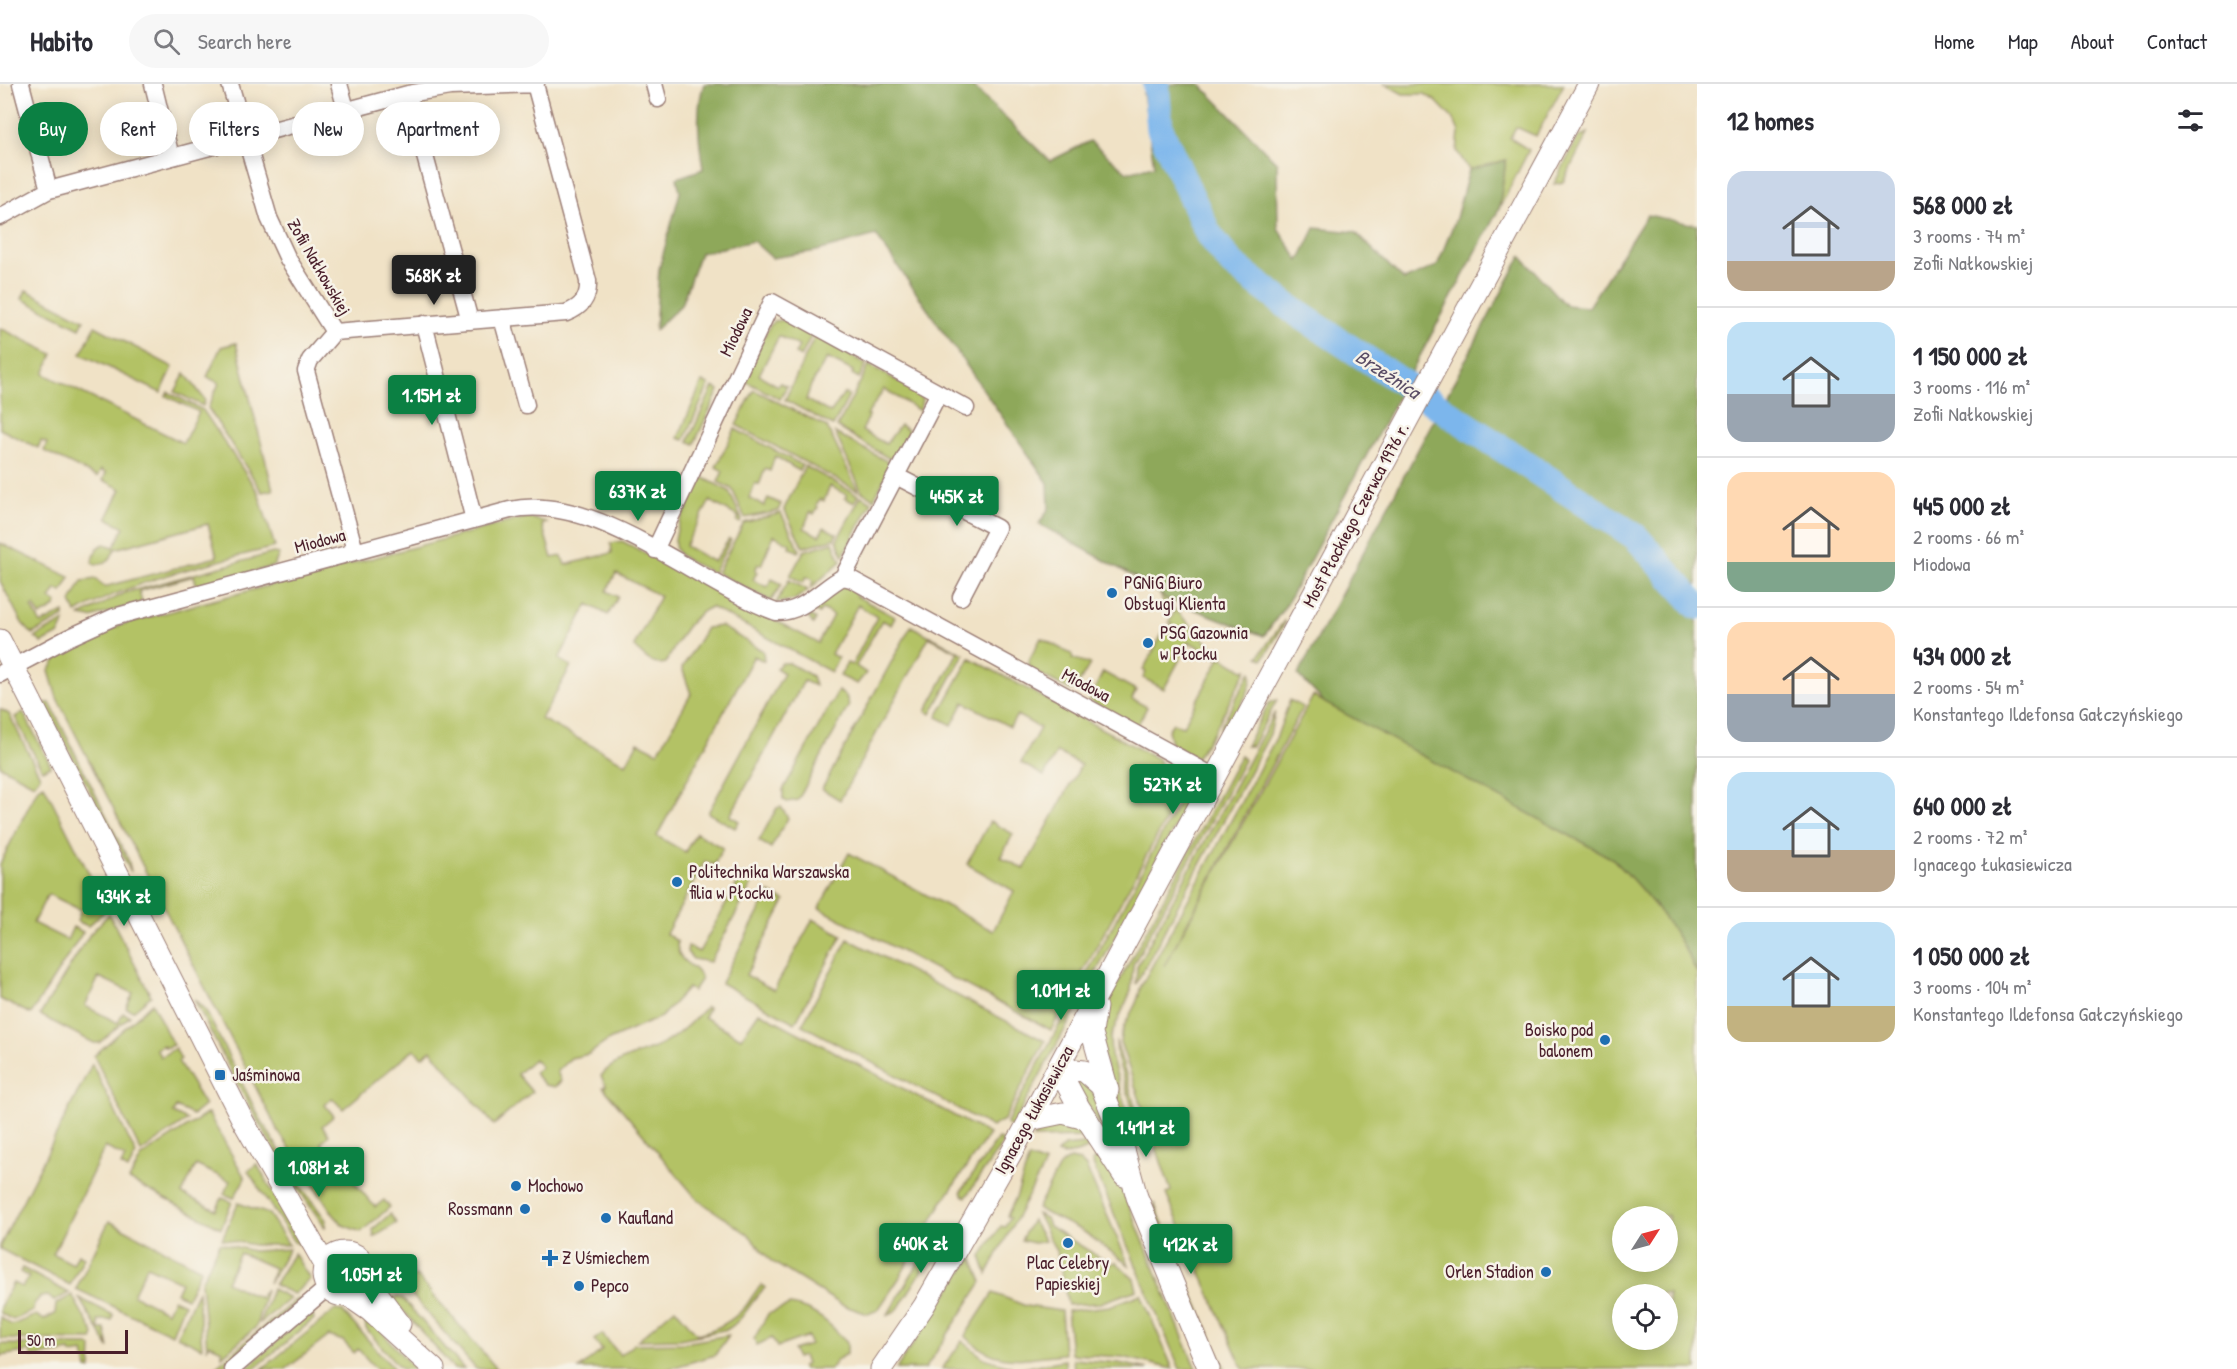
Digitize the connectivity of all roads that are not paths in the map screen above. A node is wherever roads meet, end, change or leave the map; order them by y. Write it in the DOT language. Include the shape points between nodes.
graph roads {
  1 [pos="21,84"];
  2 [pos="153,84"];
  3 [pos="230,84"];
  4 [pos="339,84"];
  5 [pos="536,84"];
  6 [pos="1589,84"];
  7 [pos="429,87"];
  8 [pos="408,94"];
  9 [pos="235,102"];
  10 [pos="344,102"];
  11 [pos="364,105"];
  12 [pos="189,152"];
  13 [pos="251,156"];
  14 [pos="171,157"];
  15 [pos="49,190"];
  16 [pos="0,217"];
  17 [pos="502,318"];
  18 [pos="470,321"];
  19 [pos="424,324"];
  20 [pos="334,332"];
  21 [pos="939,393"];
  22 [pos="526,405"];
  23 [pos="966,408"];
  24 [pos="896,476"];
  25 [pos="474,520"];
  26 [pos="655,550"];
  27 [pos="355,552"];
  28 [pos="843,577"];
  29 [pos="961,597"];
  30 [pos="0,640"];
  31 [pos="1280,655"];
  32 [pos="7,671"];
  33 [pos="1215,777"];
  34 [pos="1099,993"];
  35 [pos="1058,1068"];
  36 [pos="1086,1119"];
  37 [pos="1029,1120"];
  38 [pos="1118,1128"];
  39 [pos="271,1168"];
  40 [pos="1137,1197"];
  41 [pos="343,1252"];
  42 [pos="325,1265"];
  43 [pos="367,1279"];
  44 [pos="328,1287"];
  45 [pos="347,1295"];
  46 [pos="232,1369"];
  47 [pos="434,1369"];
  48 [pos="881,1369"];
  49 [pos="1209,1369"];
  1 -- 15 [label="street"];
  2 -- 14 [label="street"];
  3 -- 9 [label="street, Zofii Nałkowskiej"];
  4 -- 10 [label="street"];
  5 -- 7 [label="street"];
  5 -- 17 [label="street, Zofii Nałkowskiej" via="589,292 583,302 566,313"];
  6 -- 31 [label="street, Most Płockiego Czerwca 1976 r."];
  7 -- 8 [label="street"];
  8 -- 11 [label="street"];
  8 -- 18 [label="street"];
  12 -- 14 [label="street"];
  13 -- 20 [label="street, Zofii Nałkowskiej" via="268,218 288,259"];
  14 -- 15 [label="street"];
  15 -- 16 [label="street"];
  17 -- 18 [label="street, Zofii Nałkowskiej"];
  17 -- 22 [label="street"];
  18 -- 19 [label="street, Zofii Nałkowskiej"];
  19 -- 20 [label="street, Zofii Nałkowskiej"];
  19 -- 25 [label="street"];
  20 -- 27 [label="street, Zofii Nałkowskiej" via="310,360 306,371"];
  21 -- 23 [label="street, Miodowa"];
  21 -- 24 [label="street, Miodowa"];
  21 -- 26 [label="street, Miodowa" via="772,302"];
  24 -- 28 [label="street, Miodowa"];
  24 -- 29 [label="street" via="997,528"];
  25 -- 26 [label="street, Miodowa" via="521,508 552,508 607,526"];
  25 -- 27 [label="street, Miodowa"];
  26 -- 28 [label="street, Miodowa" via="776,612 796,609"];
  27 -- 32 [label="street, Miodowa" via="114,617"];
  28 -- 33 [label="street, Miodowa"];
  30 -- 32 [label="street"];
  31 -- 33 [label="street, Ignacego Łukasiewicza"];
  32 -- 39 [label="street"];
  33 -- 34 [label="street, Ignacego Łukasiewicza"];
  34 -- 35 [label="street, Ignacego Łukasiewicza"];
  34 -- 38 [label="street" via="1092,1034"];
  35 -- 36 [label="street"];
  35 -- 37 [label="street, Ignacego Łukasiewicza"];
  35 -- 38 [label="street" via="1084,1071 1097,1080"];
  36 -- 37 [label="street" via="1062,1113"];
  36 -- 40 [label="street"];
  37 -- 48 [label="street, Ignacego Łukasiewicza" via="924,1306"];
  38 -- 40 [label="street"];
  39 -- 41 [label="street" via="326,1237"];
  39 -- 42 [label="street"];
  40 -- 49 [label="street"];
  41 -- 42 [label="street" via="332,1256"];
  41 -- 43 [label="street" via="364,1261"];
  42 -- 44 [label="street"];
  43 -- 45 [label="street" via="360,1290"];
  43 -- 47 [label="street"];
  44 -- 45 [label="street"];
  44 -- 46 [label="street"];
  45 -- 47 [label="street"];
}
